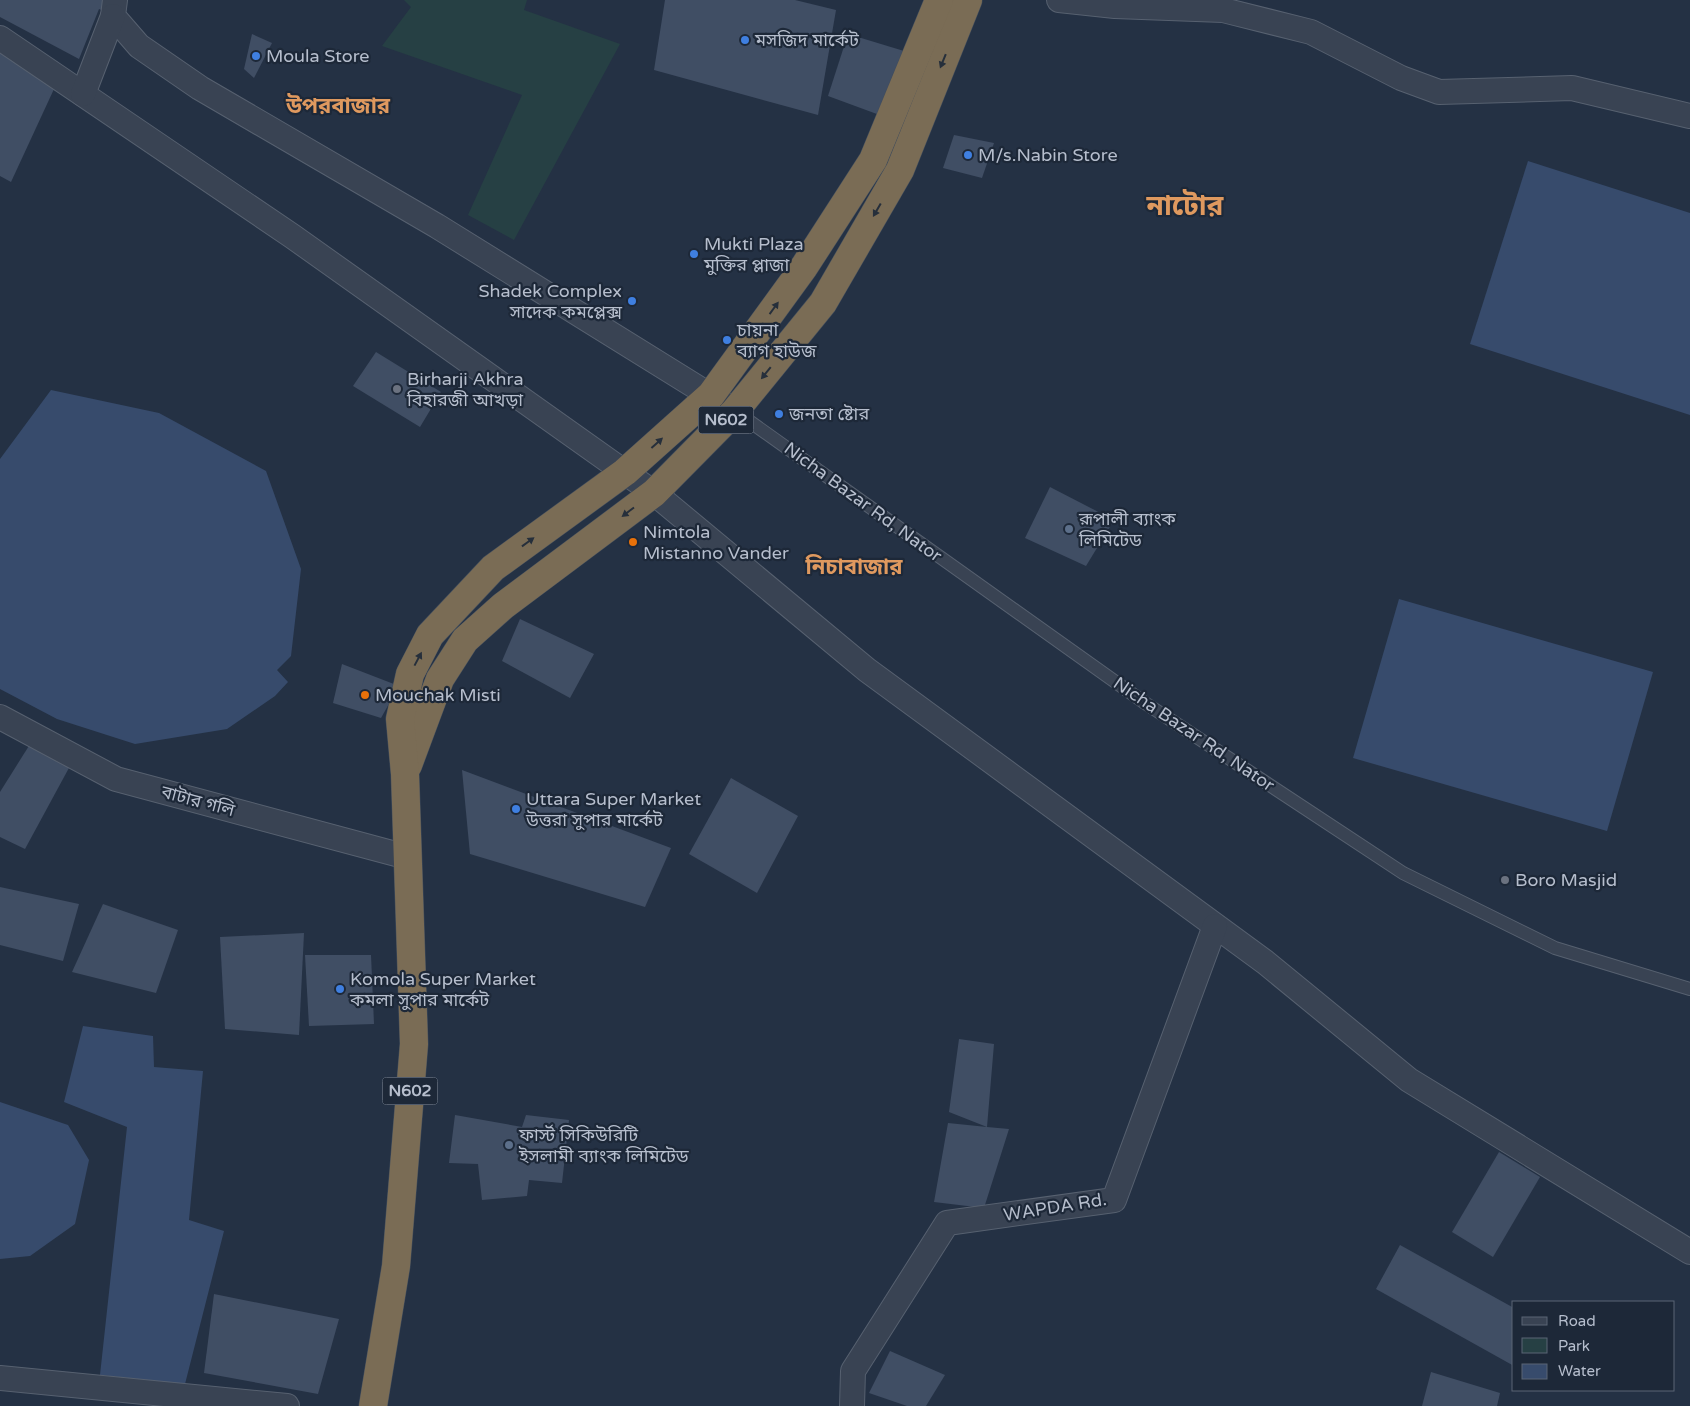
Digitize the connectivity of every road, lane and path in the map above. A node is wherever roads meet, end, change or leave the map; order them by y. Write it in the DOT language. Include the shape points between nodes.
graph roads {
  1 [pos="1059,0"];
  2 [pos="937,5"];
  3 [pos="114,8"];
  4 [pos="963,11"];
  5 [pos="0,38"];
  6 [pos="83,94"];
  7 [pos="1690,116"];
  8 [pos="711,395"];
  9 [pos="735,411"];
  10 [pos="625,472"];
  11 [pos="654,492"];
  12 [pos="0,716"];
  13 [pos="405,774"];
  14 [pos="407,857"];
  15 [pos="1215,926"];
  16 [pos="1690,989"];
  17 [pos="1690,1252"];
  18 [pos="0,1378"];
  19 [pos="287,1406"];
  20 [pos="373,1406"];
  21 [pos="852,1406"];
  1 -- 7 [label="street" via="1115,6 1223,10 1311,32 1401,78 1439,92 1572,88"];
  2 -- 4 [label="highway"];
  8 -- 2 [label="highway, N602, one-way" via="804,267 873,160"];
  3 -- 6 [label="street"];
  3 -- 8 [label="street" via="139,46 200,88 437,226"];
  4 -- 9 [label="highway, N602, one-way" via="900,170 823,303"];
  5 -- 6 [label="street"];
  6 -- 10 [label="street" via="292,236"];
  8 -- 9 [label="street"];
  10 -- 8 [label="highway, N602, one-way"];
  9 -- 11 [label="highway, N602"];
  9 -- 16 [label="lane, Nicha Bazar Rd, Nator" via="1145,703 1403,873 1555,948"];
  10 -- 11 [label="street"];
  13 -- 10 [label="highway, N602, one-way" via="400,719 410,674 430,635 493,568"];
  11 -- 13 [label="highway, N602, one-way" via="503,606 465,640 440,680"];
  11 -- 15 [label="street" via="867,670"];
  12 -- 14 [label="street, বাটার গলি" via="116,779"];
  13 -- 14 [label="highway, N602"];
  14 -- 20 [label="highway, N602" via="414,1044 396,1266"];
  15 -- 17 [label="street" via="1265,962 1409,1080"];
  15 -- 21 [label="street, WAPDA Rd." via="1114,1200 947,1223 853,1371"];
  18 -- 19 [label="street"];
}
